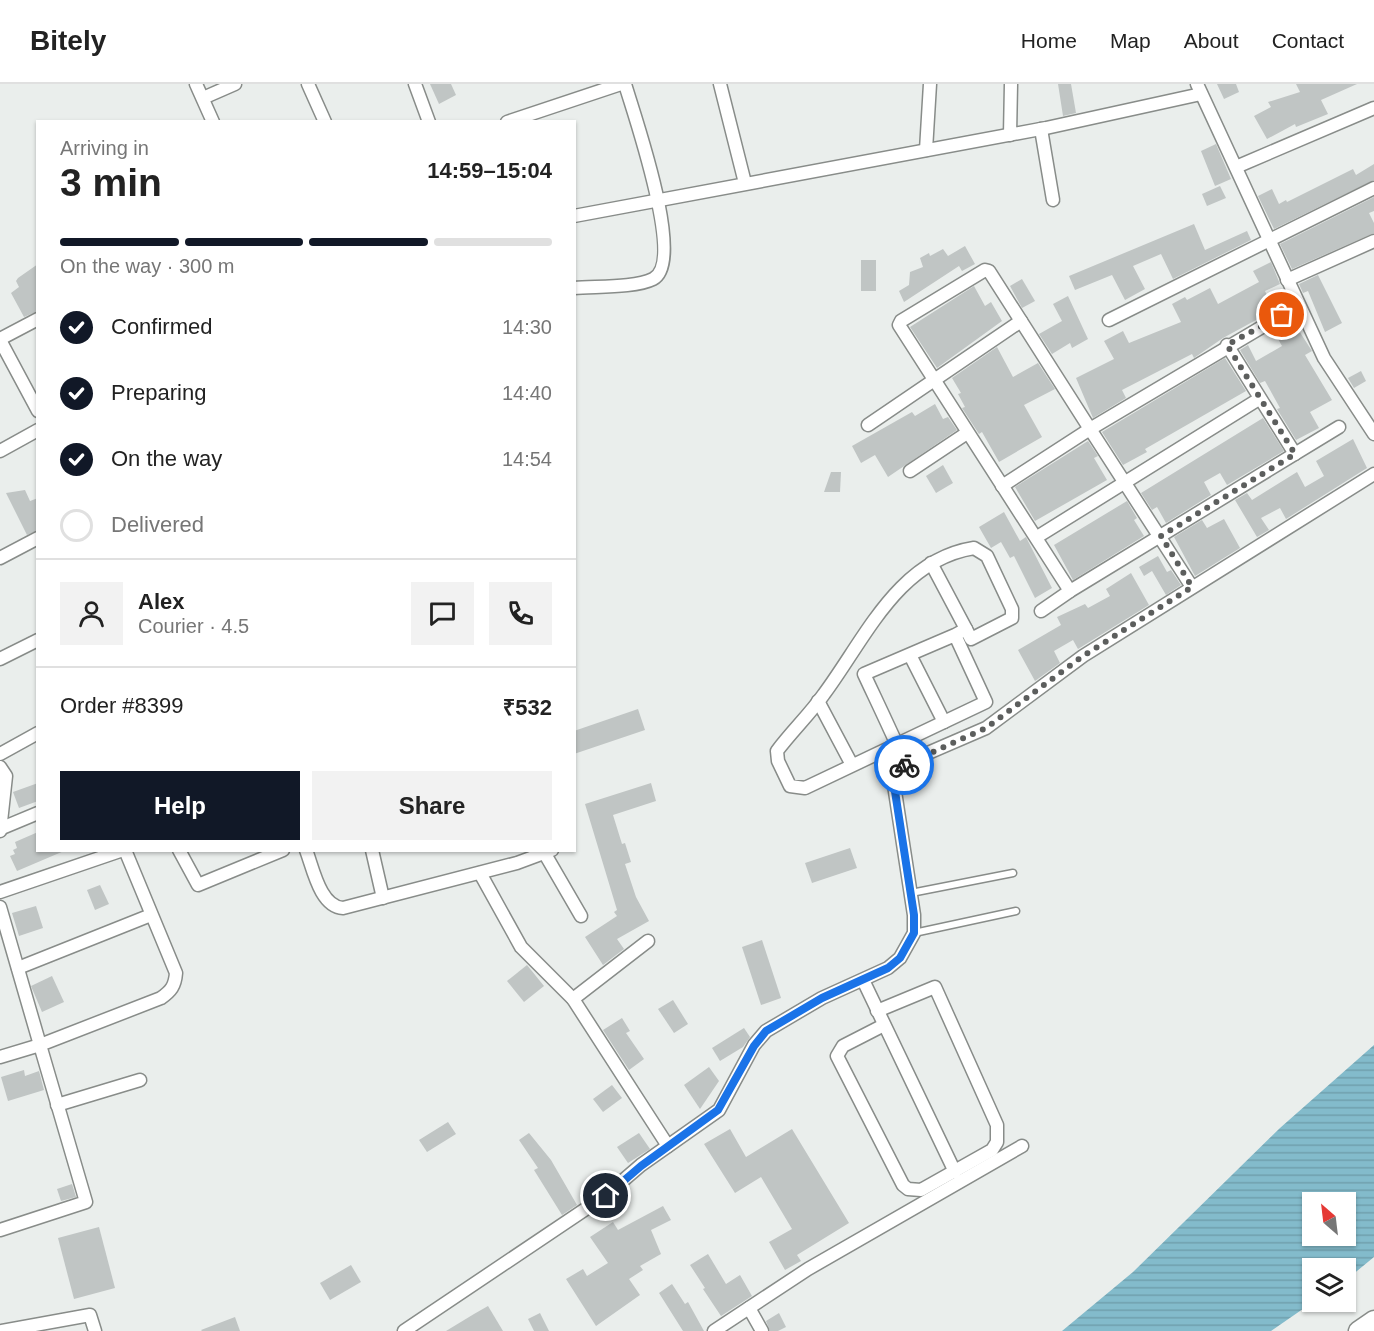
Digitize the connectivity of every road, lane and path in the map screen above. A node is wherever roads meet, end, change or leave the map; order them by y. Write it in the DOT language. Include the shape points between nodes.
graph roads {
  1 [pos="196,84"];
  2 [pos="235,84"];
  3 [pos="308,84"];
  4 [pos="415,84"];
  5 [pos="623,84"];
  6 [pos="720,84"];
  7 [pos="930,84"];
  8 [pos="1011,84"];
  9 [pos="1199,89"];
  10 [pos="203,98"];
  11 [pos="1374,108"];
  12 [pos="212,120"];
  13 [pos="324,120"];
  14 [pos="428,120"];
  15 [pos="513,120"];
  16 [pos="1041,129"];
  17 [pos="1010,135"];
  18 [pos="926,150"];
  19 [pos="1236,166"];
  20 [pos="745,183"];
  21 [pos="1374,188"];
  22 [pos="659,199"];
  23 [pos="1053,200"];
  24 [pos="576,216"];
  25 [pos="1268,240"];
  26 [pos="1374,241"];
  27 [pos="1287,280"];
  28 [pos="576,288"];
  29 [pos="1282,315"];
  30 [pos="36,320"];
  31 [pos="1109,320"];
  32 [pos="1021,321"];
  33 [pos="0,340"];
  34 [pos="1227,345"];
  35 [pos="934,382"];
  36 [pos="1259,399"];
  37 [pos="36,407"];
  38 [pos="868,425"];
  39 [pos="1339,427"];
  40 [pos="1090,429"];
  41 [pos="36,430"];
  42 [pos="968,433"];
  43 [pos="1374,434"];
  44 [pos="0,451"];
  45 [pos="1295,454"];
  46 [pos="910,471"];
  47 [pos="1374,474"];
  48 [pos="1124,481"];
  49 [pos="1002,486"];
  50 [pos="1161,536"];
  51 [pos="1037,537"];
  52 [pos="36,539"];
  53 [pos="0,558"];
  54 [pos="931,563"];
  55 [pos="1192,587"];
  56 [pos="1070,591"];
  57 [pos="1041,611"];
  58 [pos="960,632"];
  59 [pos="36,641"];
  60 [pos="910,655"];
  61 [pos="0,659"];
  62 [pos="843,665"];
  63 [pos="864,674"];
  64 [pos="818,701"];
  65 [pos="986,702"];
  66 [pos="944,723"];
  67 [pos="991,724"];
  68 [pos="36,734"];
  69 [pos="896,743"];
  70 [pos="0,754"];
  71 [pos="905,764"];
  72 [pos="852,765"];
  73 [pos="1,770"];
  74 [pos="36,814"];
  75 [pos="1,830"];
  76 [pos="121,852"];
  77 [pos="124,852"];
  78 [pos="180,852"];
  79 [pos="278,852"];
  80 [pos="307,852"];
  81 [pos="372,852"];
  82 [pos="548,852"];
  83 [pos="480,873"];
  84 [pos="1013,873"];
  85 [pos="0,892"];
  86 [pos="911,893"];
  87 [pos="383,898"];
  88 [pos="0,907"];
  89 [pos="1016,911"];
  90 [pos="151,915"];
  91 [pos="581,916"];
  92 [pos="914,933"];
  93 [pos="648,941"];
  94 [pos="18,968"];
  95 [pos="863,980"];
  96 [pos="573,999"];
  97 [pos="877,1011"];
  98 [pos="884,1025"];
  99 [pos="40,1045"];
  100 [pos="0,1058"];
  101 [pos="140,1080"];
  102 [pos="57,1105"];
  103 [pos="668,1146"];
  104 [pos="1022,1146"];
  105 [pos="955,1172"];
  106 [pos="0,1230"];
  107 [pos="749,1308"];
  108 [pos="1374,1320"];
  109 [pos="717,1330"];
  110 [pos="2,1331"];
  111 [pos="95,1331"];
  112 [pos="404,1331"];
  113 [pos="762,1331"];
  114 [pos="1358,1331"];
  1 -- 10 [label="street"];
  2 -- 10 [label="street"];
  3 -- 13 [label="street"];
  4 -- 14 [label="street"];
  5 -- 15 [label="street"];
  5 -- 22 [label="street"];
  6 -- 20 [label="street"];
  7 -- 18 [label="street"];
  8 -- 17 [label="street"];
  9 -- 16 [label="street"];
  9 -- 19 [label="street"];
  10 -- 12 [label="street"];
  11 -- 19 [label="street"];
  16 -- 17 [label="street"];
  16 -- 23 [label="street"];
  17 -- 18 [label="street"];
  18 -- 20 [label="street"];
  19 -- 25 [label="street"];
  20 -- 22 [label="street"];
  21 -- 25 [label="street"];
  22 -- 24 [label="street"];
  22 -- 28 [label="street" via="665,256 654,279"];
  25 -- 27 [label="street"];
  25 -- 31 [label="street"];
  26 -- 27 [label="street"];
  27 -- 43 [label="street" via="1324,358"];
  29 -- 34 [label="street"];
  30 -- 33 [label="street"];
  32 -- 35 [label="street"];
  32 -- 35 [label="street" via="987,270 900,321 900,328"];
  32 -- 40 [label="street"];
  33 -- 37 [label="street"];
  34 -- 36 [label="street"];
  34 -- 40 [label="street"];
  35 -- 38 [label="street"];
  35 -- 42 [label="street"];
  36 -- 45 [label="street"];
  36 -- 48 [label="street"];
  39 -- 45 [label="street"];
  40 -- 48 [label="street"];
  40 -- 49 [label="street"];
  41 -- 44 [label="street"];
  42 -- 46 [label="street"];
  42 -- 49 [label="street"];
  45 -- 50 [label="street"];
  47 -- 55 [label="street"];
  48 -- 50 [label="street"];
  48 -- 51 [label="street"];
  49 -- 51 [label="street"];
  50 -- 55 [label="street"];
  50 -- 56 [label="street"];
  51 -- 56 [label="street"];
  52 -- 53 [label="street"];
  54 -- 58 [label="street"];
  54 -- 58 [label="street" via="974,548 987,556 1012,609 1012,618 971,639"];
  54 -- 62 [label="street" via="891,598"];
  55 -- 67 [label="street" via="1083,656"];
  56 -- 57 [label="street"];
  58 -- 60 [label="street"];
  58 -- 65 [label="street"];
  59 -- 61 [label="street"];
  60 -- 63 [label="street"];
  60 -- 66 [label="street"];
  62 -- 63 [label="street"];
  62 -- 64 [label="street"];
  63 -- 69 [label="street"];
  64 -- 72 [label="street"];
  64 -- 72 [label="street" via="777,751 790,786 805,788"];
  65 -- 66 [label="street"];
  65 -- 67 [label="street"];
  66 -- 69 [label="street"];
  67 -- 71 [label="street"];
  68 -- 70 [label="street"];
  69 -- 71 [label="street"];
  69 -- 72 [label="street"];
  71 -- 86 [label="street" via="894,785"];
  73 -- 75 [label="street" via="6,776"];
  74 -- 75 [label="street"];
  76 -- 85 [label="street"];
  77 -- 90 [label="street"];
  78 -- 79 [label="street" via="198,885"];
  80 -- 87 [label="street" via="323,893 334,906 343,908"];
  81 -- 87 [label="street"];
  82 -- 83 [label="street"];
  82 -- 91 [label="street"];
  83 -- 87 [label="street"];
  83 -- 96 [label="street" via="521,946"];
  84 -- 86 [label="lane"];
  86 -- 92 [label="street"];
  88 -- 94 [label="street"];
  89 -- 92 [label="lane"];
  90 -- 94 [label="street"];
  90 -- 99 [label="street" via="176,974 171,991"];
  92 -- 95 [label="street" via="900,958"];
  93 -- 96 [label="street"];
  94 -- 99 [label="street"];
  95 -- 97 [label="street"];
  95 -- 103 [label="street" via="822,998 766,1031 718,1110"];
  96 -- 103 [label="street"];
  97 -- 98 [label="street"];
  97 -- 105 [label="street" via="929,987 938,991 999,1133 992,1150"];
  98 -- 105 [label="street"];
  98 -- 105 [label="street" via="843,1046 838,1051 838,1061 903,1185 921,1190"];
  99 -- 100 [label="street"];
  99 -- 102 [label="street"];
  101 -- 102 [label="street"];
  102 -- 106 [label="street" via="86,1202"];
  103 -- 112 [label="street" via="586,1210"];
  104 -- 107 [label="street" via="808,1269"];
  107 -- 109 [label="street"];
  107 -- 113 [label="street"];
  108 -- 114 [label="street"];
  110 -- 111 [label="street" via="90,1315"];
}
